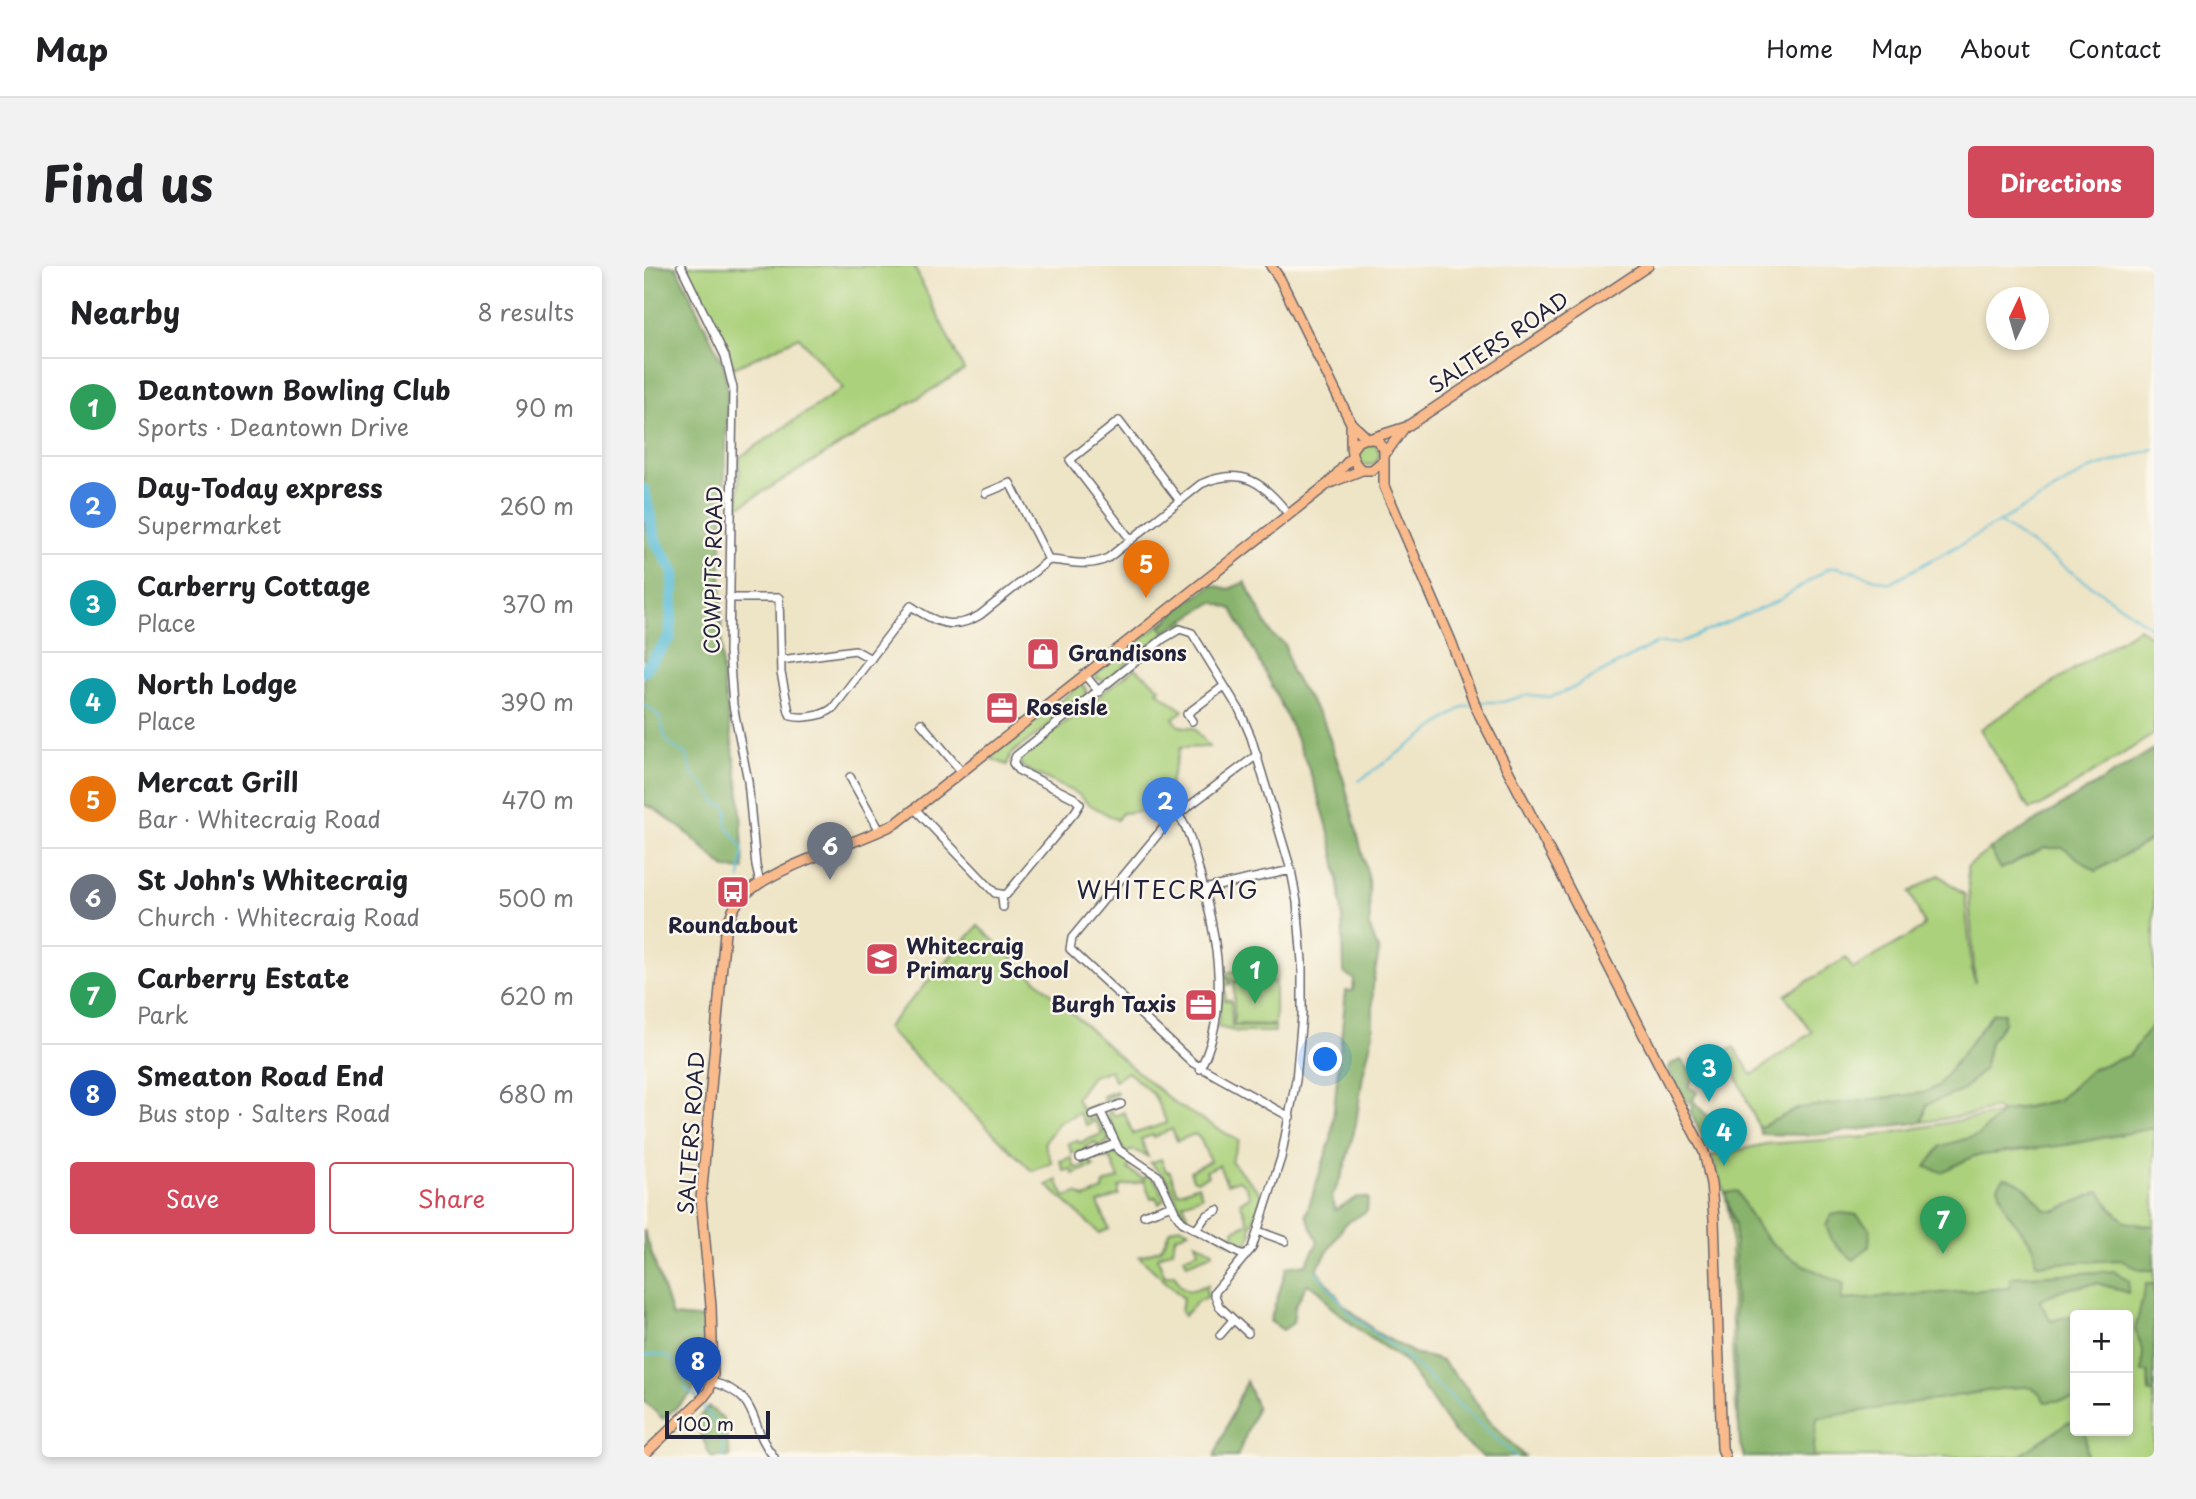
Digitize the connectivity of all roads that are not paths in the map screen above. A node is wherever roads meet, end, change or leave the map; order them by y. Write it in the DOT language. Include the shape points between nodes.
graph roads {
  1 [pos="681,266"];
  2 [pos="1271,266"];
  3 [pos="1648,266"];
  4 [pos="1351,423"];
  5 [pos="1406,427"];
  6 [pos="1369,438"];
  7 [pos="1352,453"];
  8 [pos="1384,457"];
  9 [pos="1364,470"];
  10 [pos="1329,483"];
  11 [pos="1384,486"];
  12 [pos="986,493"];
  13 [pos="1180,501"];
  14 [pos="1289,515"];
  15 [pos="1130,540"];
  16 [pos="1049,560"];
  17 [pos="729,598"];
  18 [pos="871,659"];
  19 [pos="780,660"];
  20 [pos="1084,674"];
  21 [pos="1224,686"];
  22 [pos="1099,692"];
  23 [pos="1192,721"];
  24 [pos="921,723"];
  25 [pos="1257,755"];
  26 [pos="961,771"];
  27 [pos="850,777"];
  28 [pos="915,808"];
  29 [pos="1177,814"];
  30 [pos="880,831"];
  31 [pos="1291,870"];
  32 [pos="760,883"];
  33 [pos="1204,889"];
  34 [pos="1002,896"];
  35 [pos="1003,907"];
  36 [pos="1200,1069"];
  37 [pos="1121,1104"];
  38 [pos="1101,1112"];
  39 [pos="1092,1115"];
  40 [pos="1290,1117"];
  41 [pos="1115,1144"];
  42 [pos="1080,1158"];
  43 [pos="1172,1205"];
  44 [pos="1218,1210"];
  45 [pos="1143,1215"];
  46 [pos="1196,1230"];
  47 [pos="1258,1231"];
  48 [pos="1285,1241"];
  49 [pos="1244,1256"];
  50 [pos="1233,1320"];
  51 [pos="1248,1333"];
  52 [pos="1220,1335"];
  53 [pos="712,1382"];
  54 [pos="644,1455"];
  55 [pos="774,1457"];
  56 [pos="1725,1457"];
  1 -- 17 [label="street, COWPITS ROAD" via="725,356 733,388"];
  2 -- 4 [label="main road"];
  3 -- 5 [label="main road, SALTERS ROAD"];
  4 -- 6 [label="main road"];
  4 -- 7 [label="main road"];
  5 -- 6 [label="main road, SALTERS ROAD"];
  5 -- 8 [label="main road, SALTERS ROAD"];
  6 -- 7 [label="main road" via="1358,441"];
  6 -- 8 [label="main road" via="1381,444"];
  7 -- 9 [label="main road" via="1355,465"];
  7 -- 10 [label="main road"];
  8 -- 9 [label="main road" via="1377,468"];
  8 -- 11 [label="main road"];
  9 -- 10 [label="main road"];
  9 -- 11 [label="main road"];
  10 -- 14 [label="main road, SALTERS ROAD"];
  11 -- 56 [label="main road" via="1476,710 1704,1152 1712,1184"];
  12 -- 16 [label="street" via="1010,483"];
  13 -- 14 [label="street" via="1201,484 1239,476 1266,488"];
  13 -- 15 [label="street"];
  13 -- 15 [label="street" via="1119,421 1070,460"];
  14 -- 20 [label="main road, SALTERS ROAD"];
  15 -- 16 [label="street" via="1099,562"];
  16 -- 18 [label="street" via="969,622 948,625 911,606"];
  17 -- 19 [label="street" via="779,598"];
  17 -- 32 [label="street, COWPITS ROAD" via="733,705"];
  18 -- 19 [label="street" via="855,650"];
  18 -- 19 [label="street" via="829,711 801,718 789,712"];
  20 -- 22 [label="street"];
  20 -- 26 [label="main road, SALTERS ROAD"];
  21 -- 22 [label="street" via="1192,633 1180,628"];
  21 -- 23 [label="street" via="1187,714"];
  21 -- 25 [label="street"];
  22 -- 34 [label="street" via="1013,760 1018,770 1080,804"];
  24 -- 26 [label="street"];
  25 -- 29 [label="street"];
  25 -- 31 [label="street"];
  26 -- 28 [label="main road, SALTERS ROAD"];
  27 -- 30 [label="street"];
  28 -- 30 [label="main road, SALTERS ROAD"];
  28 -- 34 [label="street"];
  29 -- 33 [label="street" via="1186,828"];
  29 -- 36 [label="street" via="1070,943 1072,953"];
  30 -- 32 [label="main road, SALTERS ROAD"];
  31 -- 33 [label="street"];
  31 -- 40 [label="street" via="1301,934 1303,993"];
  32 -- 53 [label="main road, SALTERS ROAD" via="738,902 725,932 701,1199 711,1306"];
  33 -- 36 [label="street" via="1216,953 1218,995"];
  34 -- 35 [label="street"];
  36 -- 40 [label="street"];
  37 -- 38 [label="street"];
  38 -- 39 [label="street"];
  38 -- 41 [label="street"];
  40 -- 47 [label="street"];
  41 -- 42 [label="street"];
  41 -- 43 [label="street" via="1123,1155 1158,1176"];
  43 -- 45 [label="street"];
  43 -- 46 [label="street" via="1182,1222"];
  44 -- 46 [label="street" via="1206,1216"];
  46 -- 49 [label="street"];
  47 -- 48 [label="street"];
  47 -- 49 [label="street"];
  49 -- 50 [label="street" via="1214,1293 1216,1302"];
  50 -- 51 [label="street"];
  50 -- 52 [label="street"];
  53 -- 54 [label="main road, SALTERS ROAD" via="704,1398"];
  53 -- 55 [label="street" via="746,1399 765,1447"];
}
